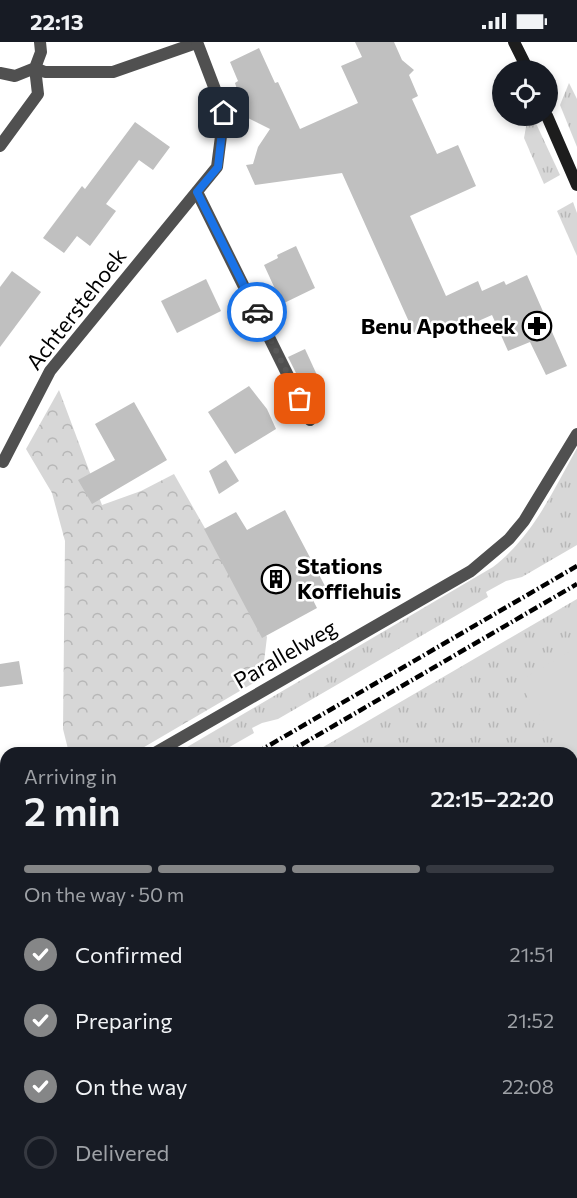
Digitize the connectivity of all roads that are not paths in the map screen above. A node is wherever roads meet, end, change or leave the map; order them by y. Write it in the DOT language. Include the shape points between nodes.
graph roads {
  1 [pos="40,42"];
  2 [pos="197,42"];
  3 [pos="514,42"];
  4 [pos="523,60"];
  5 [pos="34,68"];
  6 [pos="0,73"];
  7 [pos="551,126"];
  8 [pos="0,146"];
  9 [pos="577,184"];
  10 [pos="197,192"];
  11 [pos="310,420"];
  12 [pos="577,434"];
  13 [pos="3,462"];
  14 [pos="165,747"];
  1 -- 5 [label="street" via="41,52"];
  2 -- 5 [label="street" via="113,72 45,72"];
  2 -- 10 [label="street, Achterstehoek" via="224,113 218,167"];
  3 -- 4 [label="street"];
  5 -- 6 [label="street" via="15,76"];
  5 -- 8 [label="street" via="38,94"];
  7 -- 9 [label="street"];
  10 -- 11 [label="street"];
  10 -- 13 [label="street, Achterstehoek" via="50,371"];
  12 -- 14 [label="street, Parallelweg" via="524,521 493,555"];
}
